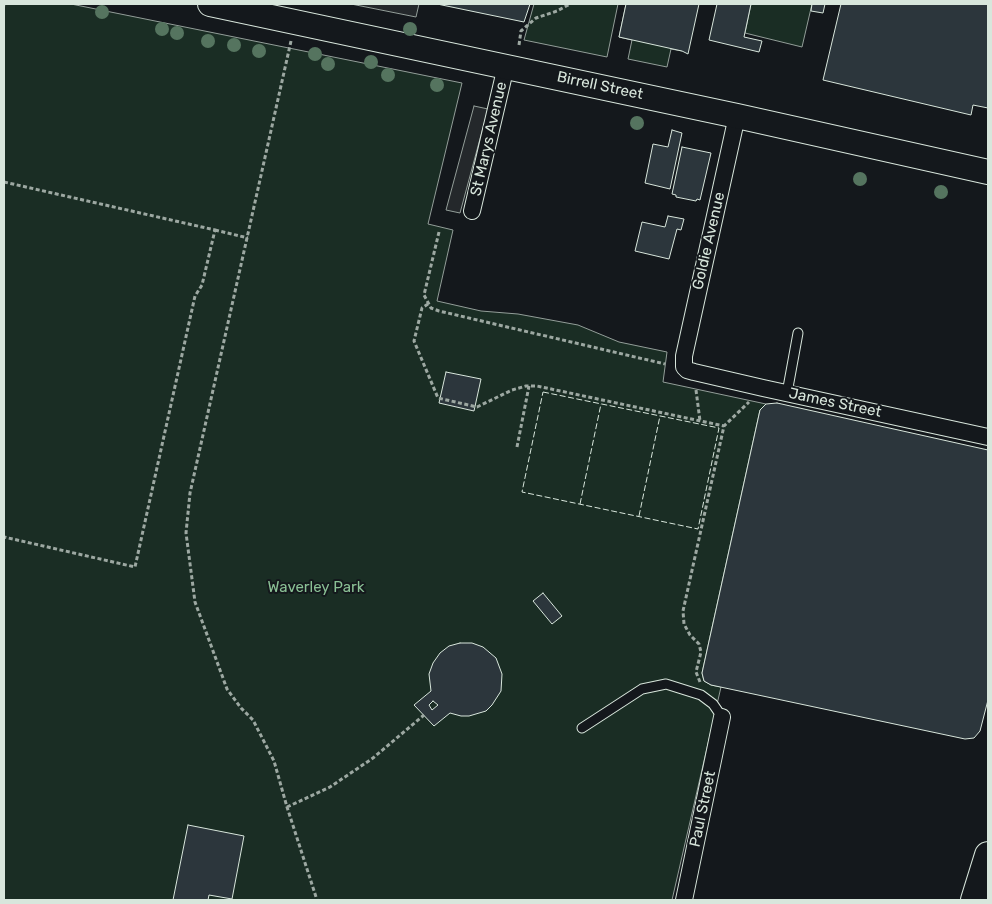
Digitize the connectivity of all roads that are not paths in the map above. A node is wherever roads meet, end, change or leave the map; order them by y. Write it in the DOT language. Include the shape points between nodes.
graph roads {
  1 [pos="210,4"];
  2 [pos="271,10"];
  3 [pos="506,66"];
  4 [pos="737,116"];
  5 [pos="988,172"];
  6 [pos="472,211"];
  7 [pos="798,333"];
  8 [pos="684,367"];
  9 [pos="786,393"];
  10 [pos="988,437"];
  11 [pos="722,717"];
  12 [pos="582,728"];
  13 [pos="988,854"];
  14 [pos="684,900"];
  15 [pos="974,900"];
  1 -- 2 [label="main road, Birrell Street"];
  2 -- 3 [label="main road, Birrell Street"];
  3 -- 4 [label="main road, Birrell Street"];
  3 -- 6 [label="street, St Marys Avenue"];
  4 -- 5 [label="main road, Birrell Street"];
  4 -- 8 [label="street, Goldie Avenue"];
  7 -- 9 [label="lane"];
  8 -- 9 [label="street, James Street"];
  9 -- 10 [label="street, James Street"];
  11 -- 12 [label="lane" via="701,695 666,684 642,689"];
  11 -- 14 [label="street, Paul Street"];
  13 -- 15 [label="main road"];
}
